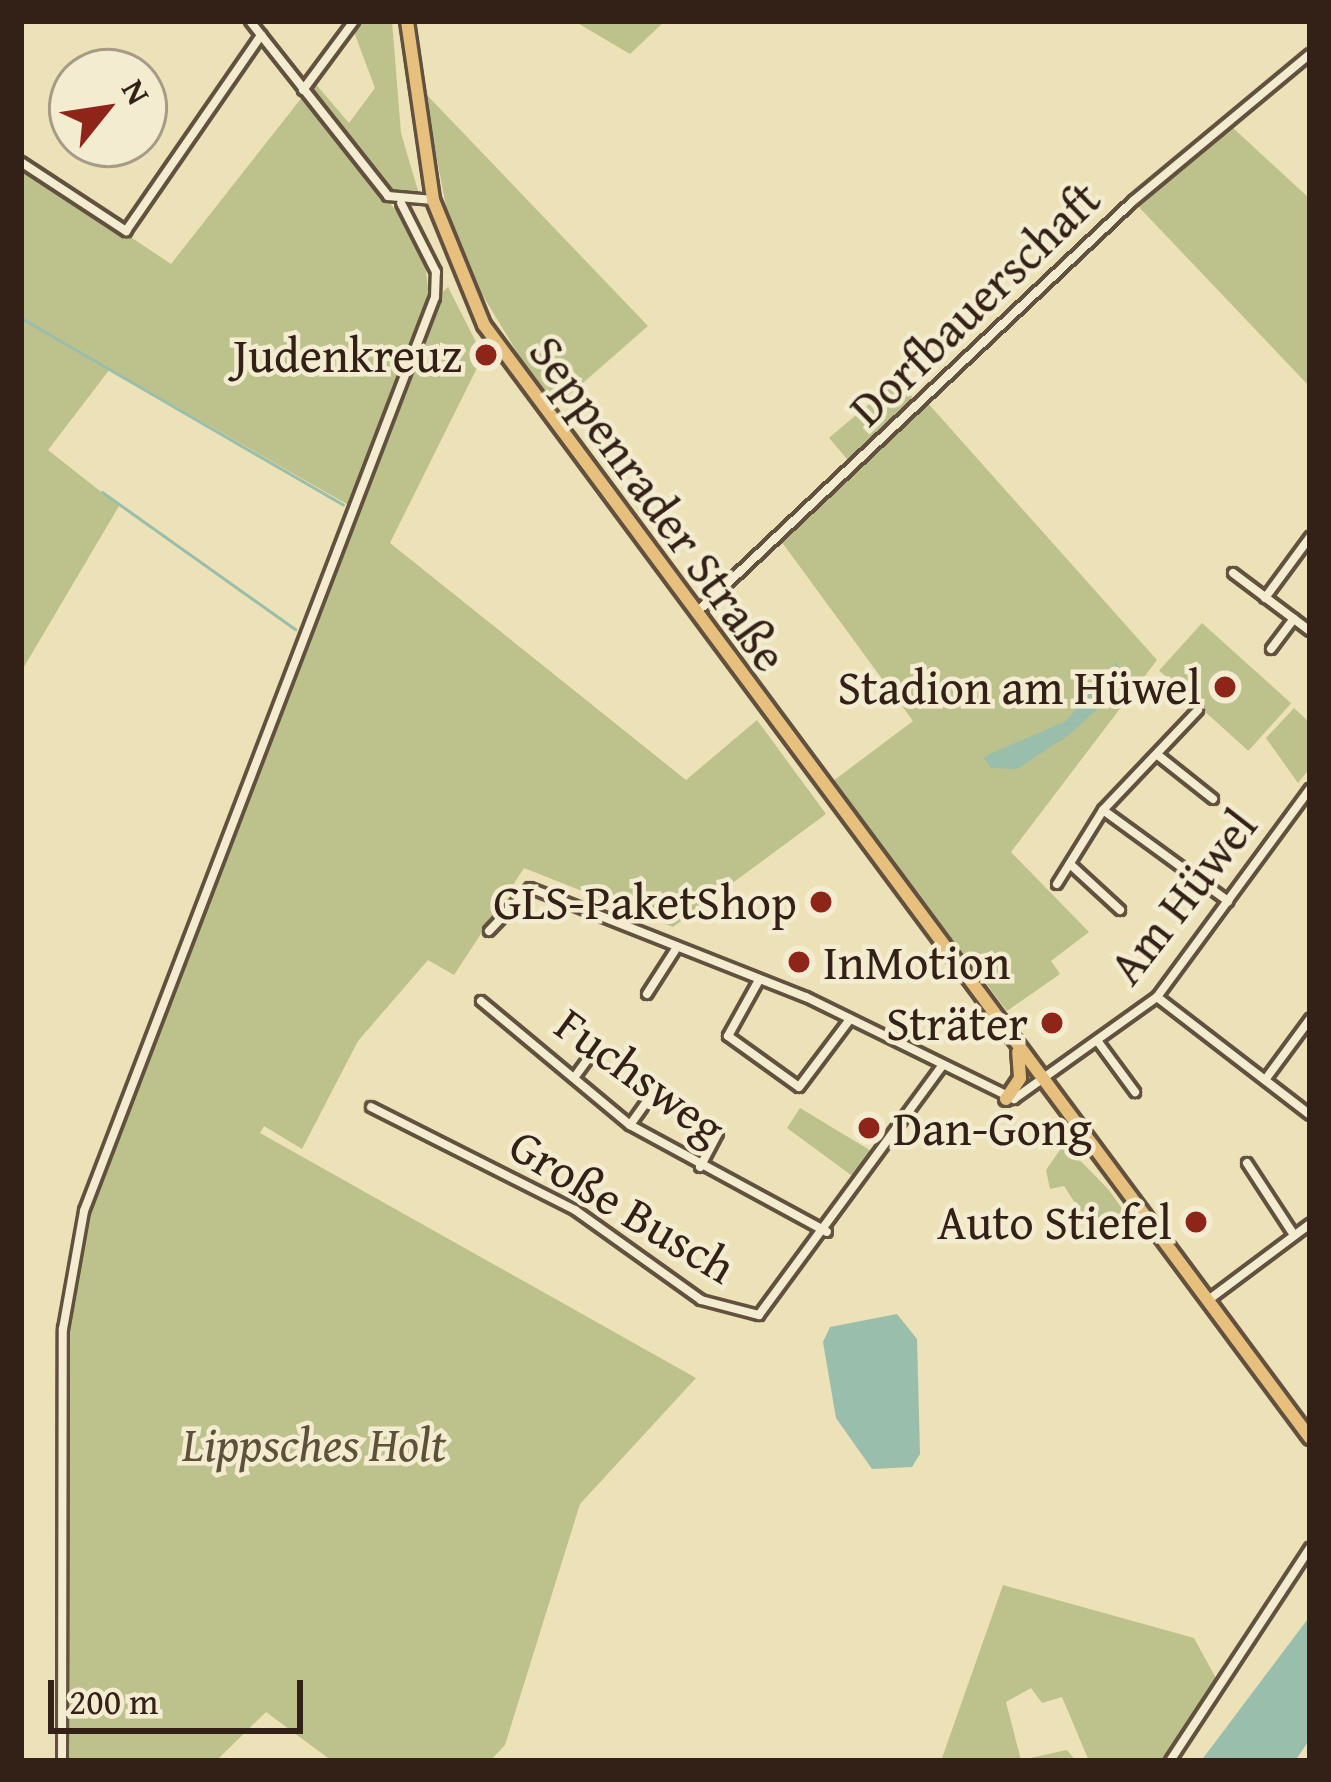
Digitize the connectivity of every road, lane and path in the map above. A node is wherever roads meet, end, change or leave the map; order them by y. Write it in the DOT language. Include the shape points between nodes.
graph roads {
  1 [pos="250,21"];
  2 [pos="354,21"];
  3 [pos="406,21"];
  4 [pos="261,35"];
  5 [pos="1310,54"];
  6 [pos="303,90"];
  7 [pos="21,162"];
  8 [pos="433,200"];
  9 [pos="401,203"];
  10 [pos="1310,537"];
  11 [pos="1233,574"];
  12 [pos="1265,598"];
  13 [pos="695,614"];
  14 [pos="1294,619"];
  15 [pos="1310,631"];
  16 [pos="1271,649"];
  17 [pos="1198,710"];
  18 [pos="1159,756"];
  19 [pos="1308,797"];
  20 [pos="1213,799"];
  21 [pos="1103,810"];
  22 [pos="1070,864"];
  23 [pos="1057,884"];
  24 [pos="1228,902"];
  25 [pos="1120,910"];
  26 [pos="489,931"];
  27 [pos="677,947"];
  28 [pos="759,980"];
  29 [pos="647,994"];
  30 [pos="1157,997"];
  31 [pos="481,1001"];
  32 [pos="850,1019"];
  33 [pos="1310,1019"];
  34 [pos="1099,1043"];
  35 [pos="1017,1045"];
  36 [pos="595,1049"];
  37 [pos="941,1067"];
  38 [pos="574,1078"];
  39 [pos="1265,1080"];
  40 [pos="1045,1082"];
  41 [pos="655,1090"];
  42 [pos="1135,1092"];
  43 [pos="1006,1099"];
  44 [pos="370,1107"];
  45 [pos="1310,1115"];
  46 [pos="630,1125"];
  47 [pos="707,1127"];
  48 [pos="1247,1163"];
  49 [pos="700,1167"];
  50 [pos="1310,1224"];
  51 [pos="827,1232"];
  52 [pos="1294,1235"];
  53 [pos="1206,1301"];
  54 [pos="1310,1438"];
  55 [pos="1310,1548"];
  56 [pos="62,1761"];
  57 [pos="1170,1761"];
  1 -- 4 [label="street"];
  2 -- 6 [label="street"];
  3 -- 8 [label="main road, Seppenrader Straße"];
  4 -- 6 [label="street"];
  4 -- 7 [label="street" via="126,231"];
  5 -- 13 [label="street, Dorfbauerschaft" via="1133,201"];
  6 -- 9 [label="street"];
  8 -- 9 [label="street"];
  8 -- 13 [label="main road, Seppenrader Straße" via="484,325"];
  9 -- 56 [label="street" via="436,272 435,297 84,1211 63,1329"];
  10 -- 12 [label="street"];
  11 -- 12 [label="street"];
  12 -- 14 [label="street"];
  13 -- 35 [label="main road, Seppenrader Straße"];
  14 -- 15 [label="street"];
  14 -- 16 [label="street"];
  17 -- 18 [label="street"];
  18 -- 20 [label="street"];
  18 -- 21 [label="street"];
  19 -- 24 [label="street, Am Hüwel"];
  21 -- 22 [label="street"];
  21 -- 24 [label="street"];
  22 -- 23 [label="street"];
  22 -- 25 [label="street"];
  24 -- 30 [label="street, Am Hüwel"];
  26 -- 27 [label="street" via="530,888"];
  27 -- 28 [label="street"];
  27 -- 29 [label="street"];
  28 -- 32 [label="street"];
  28 -- 32 [label="street" via="728,1036 799,1087"];
  30 -- 34 [label="street, Am Hüwel"];
  30 -- 39 [label="street"];
  31 -- 38 [label="street, Fuchsweg"];
  32 -- 37 [label="street"];
  33 -- 39 [label="street"];
  34 -- 40 [label="street, Am Hüwel"];
  34 -- 42 [label="street"];
  35 -- 40 [label="main road, Seppenrader Straße"];
  35 -- 43 [label="main road" via="1021,1078"];
  36 -- 38 [label="street"];
  37 -- 43 [label="street"];
  37 -- 51 [label="street, Große Busch"];
  38 -- 46 [label="street, Fuchsweg"];
  39 -- 45 [label="street"];
  40 -- 43 [label="street, Am Hüwel"];
  40 -- 53 [label="main road, Seppenrader Straße"];
  41 -- 46 [label="street"];
  44 -- 51 [label="street, Große Busch" via="575,1210 735,1314 778,1300"];
  46 -- 49 [label="street, Fuchsweg"];
  47 -- 49 [label="street" via="718,1133"];
  48 -- 52 [label="street"];
  49 -- 51 [label="street, Fuchsweg"];
  50 -- 52 [label="street"];
  52 -- 53 [label="street"];
  53 -- 54 [label="main road, Seppenrader Straße"];
  55 -- 57 [label="street"];
}
